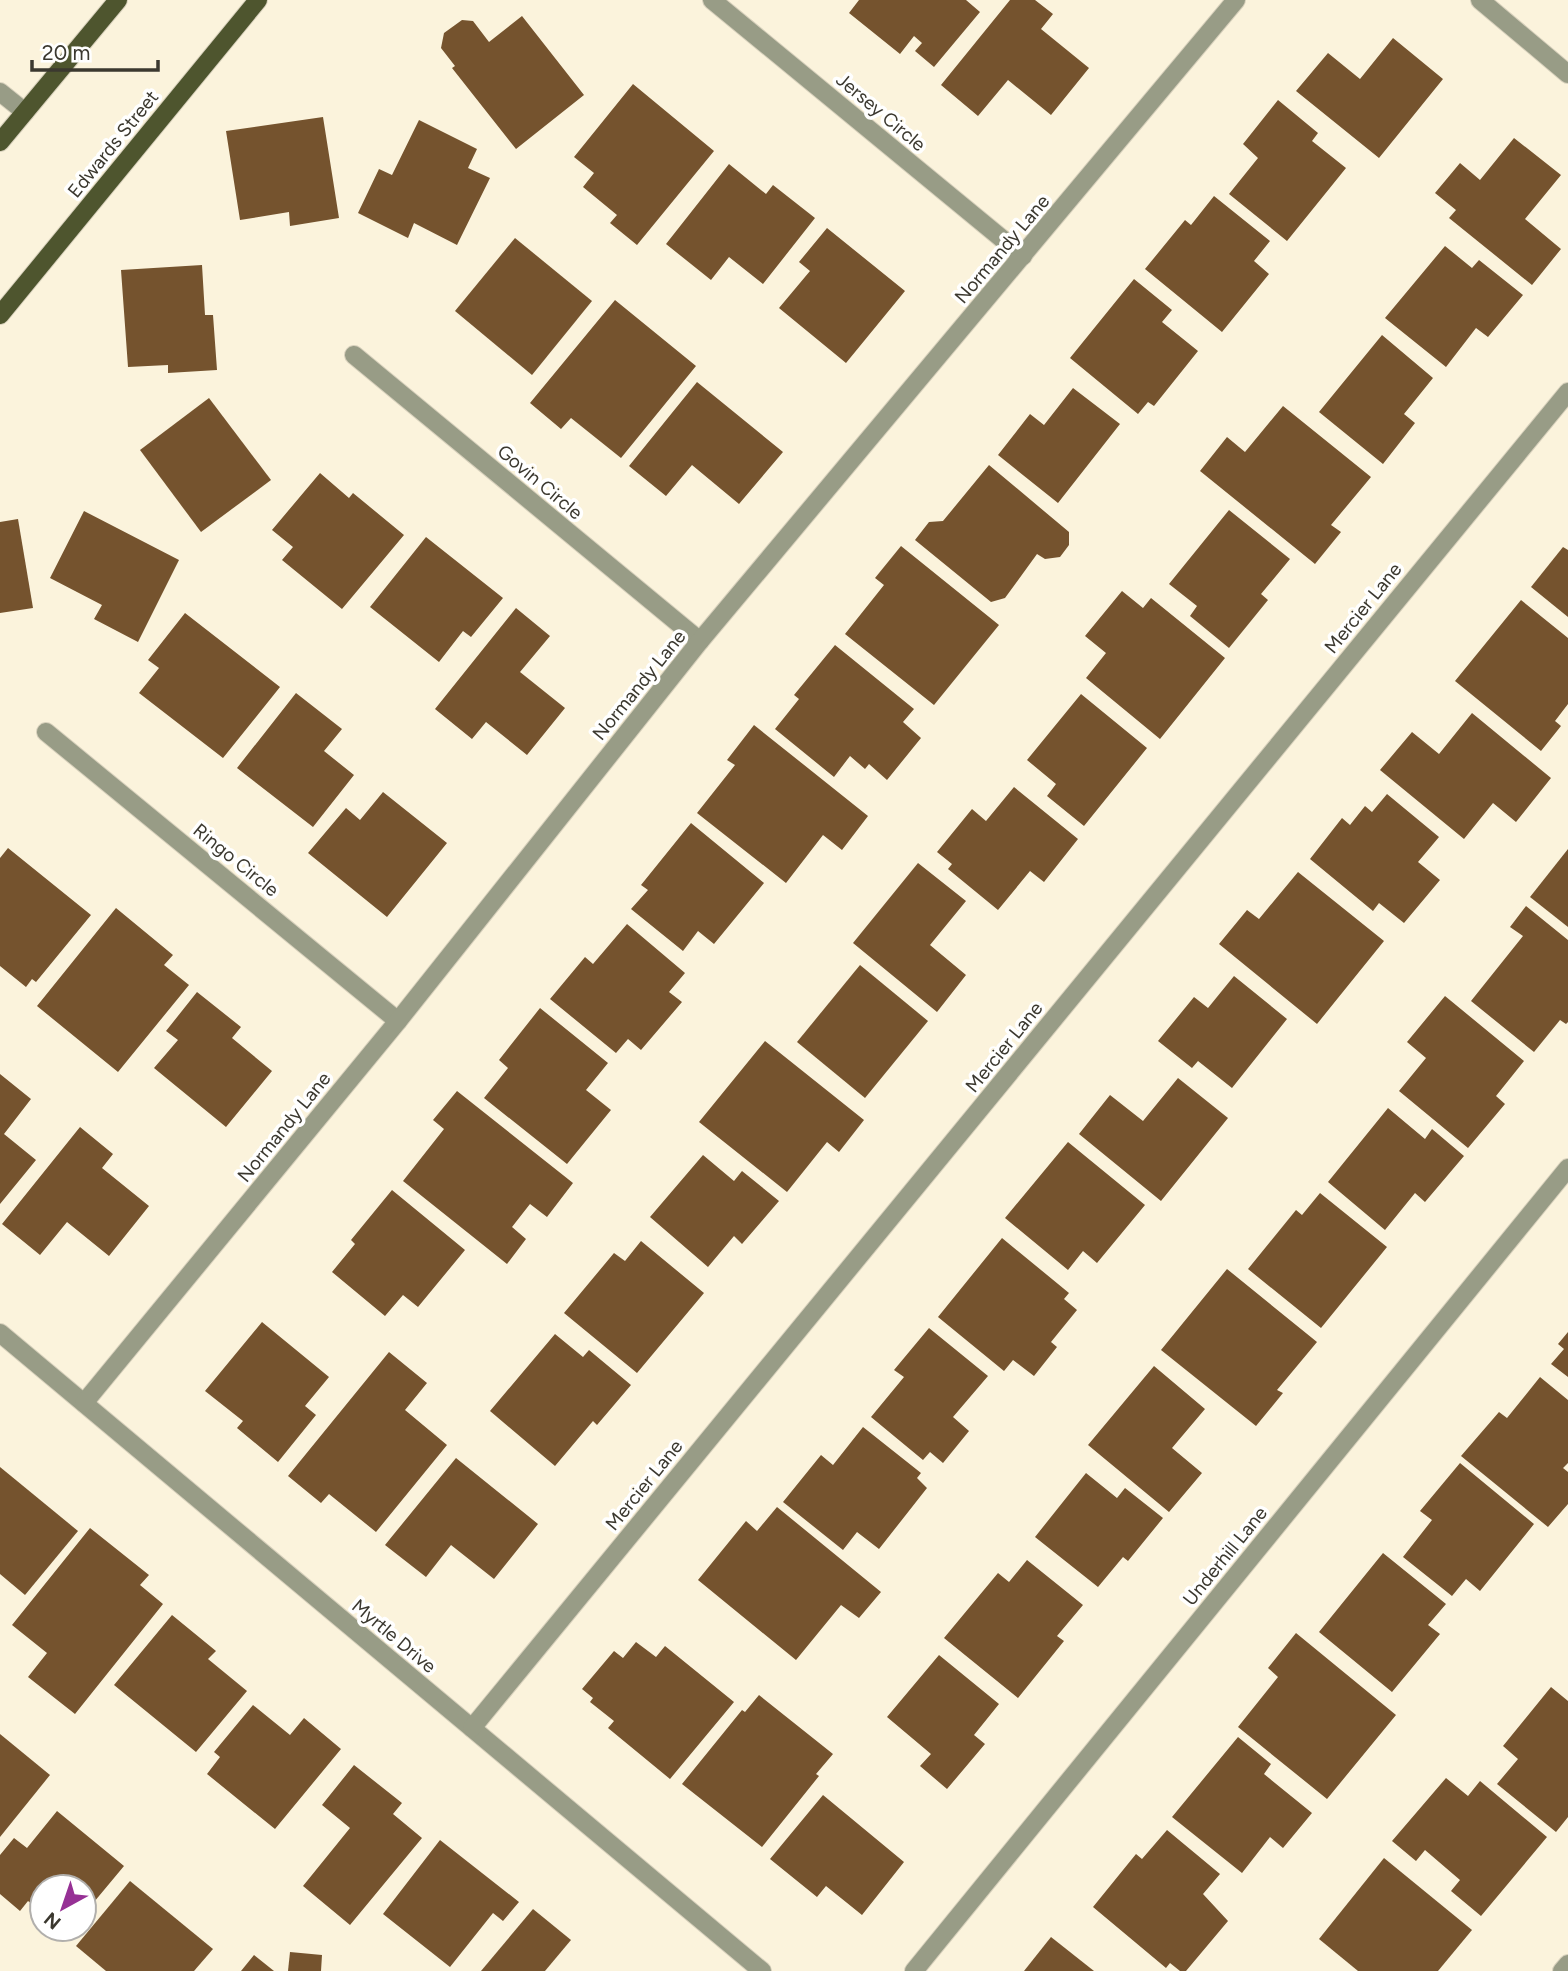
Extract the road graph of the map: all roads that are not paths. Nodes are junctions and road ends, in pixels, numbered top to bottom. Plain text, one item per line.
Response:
1 (118, 0) edge
2 (258, 0) edge
3 (712, 0) edge
4 (1236, 0) edge
5 (1480, 0) edge
6 (1568, 74) edge
7 (0, 92) edge
8 (24, 112) junction
9 (0, 142) edge
10 (1023, 256) junction
11 (0, 315) edge
12 (354, 355) dead end
13 (1568, 392) edge
14 (700, 641) junction
15 (46, 732) dead end
16 (398, 1021) junction
17 (1568, 1168) edge
18 (0, 1333) edge
19 (84, 1403) junction
20 (472, 1728) junction
21 (1568, 1964) edge
22 (762, 1971) edge
23 (914, 1971) edge
24 (1562, 1971) edge

1 - 8 main road
2 - 11 main road, Edwards Street
3 - 10 street, Jersey Circle
4 - 10 street, Normandy Lane
5 - 6 street
7 - 8 street
8 - 9 main road
10 - 14 street, Normandy Lane
12 - 14 street, Govin Circle
13 - 20 street, Mercier Lane
14 - 16 street, Normandy Lane
15 - 16 street, Ringo Circle
16 - 19 street, Normandy Lane
17 - 23 street, Underhill Lane
18 - 19 street, Myrtle Drive
19 - 20 street, Myrtle Drive
20 - 22 street, Myrtle Drive
21 - 24 street

